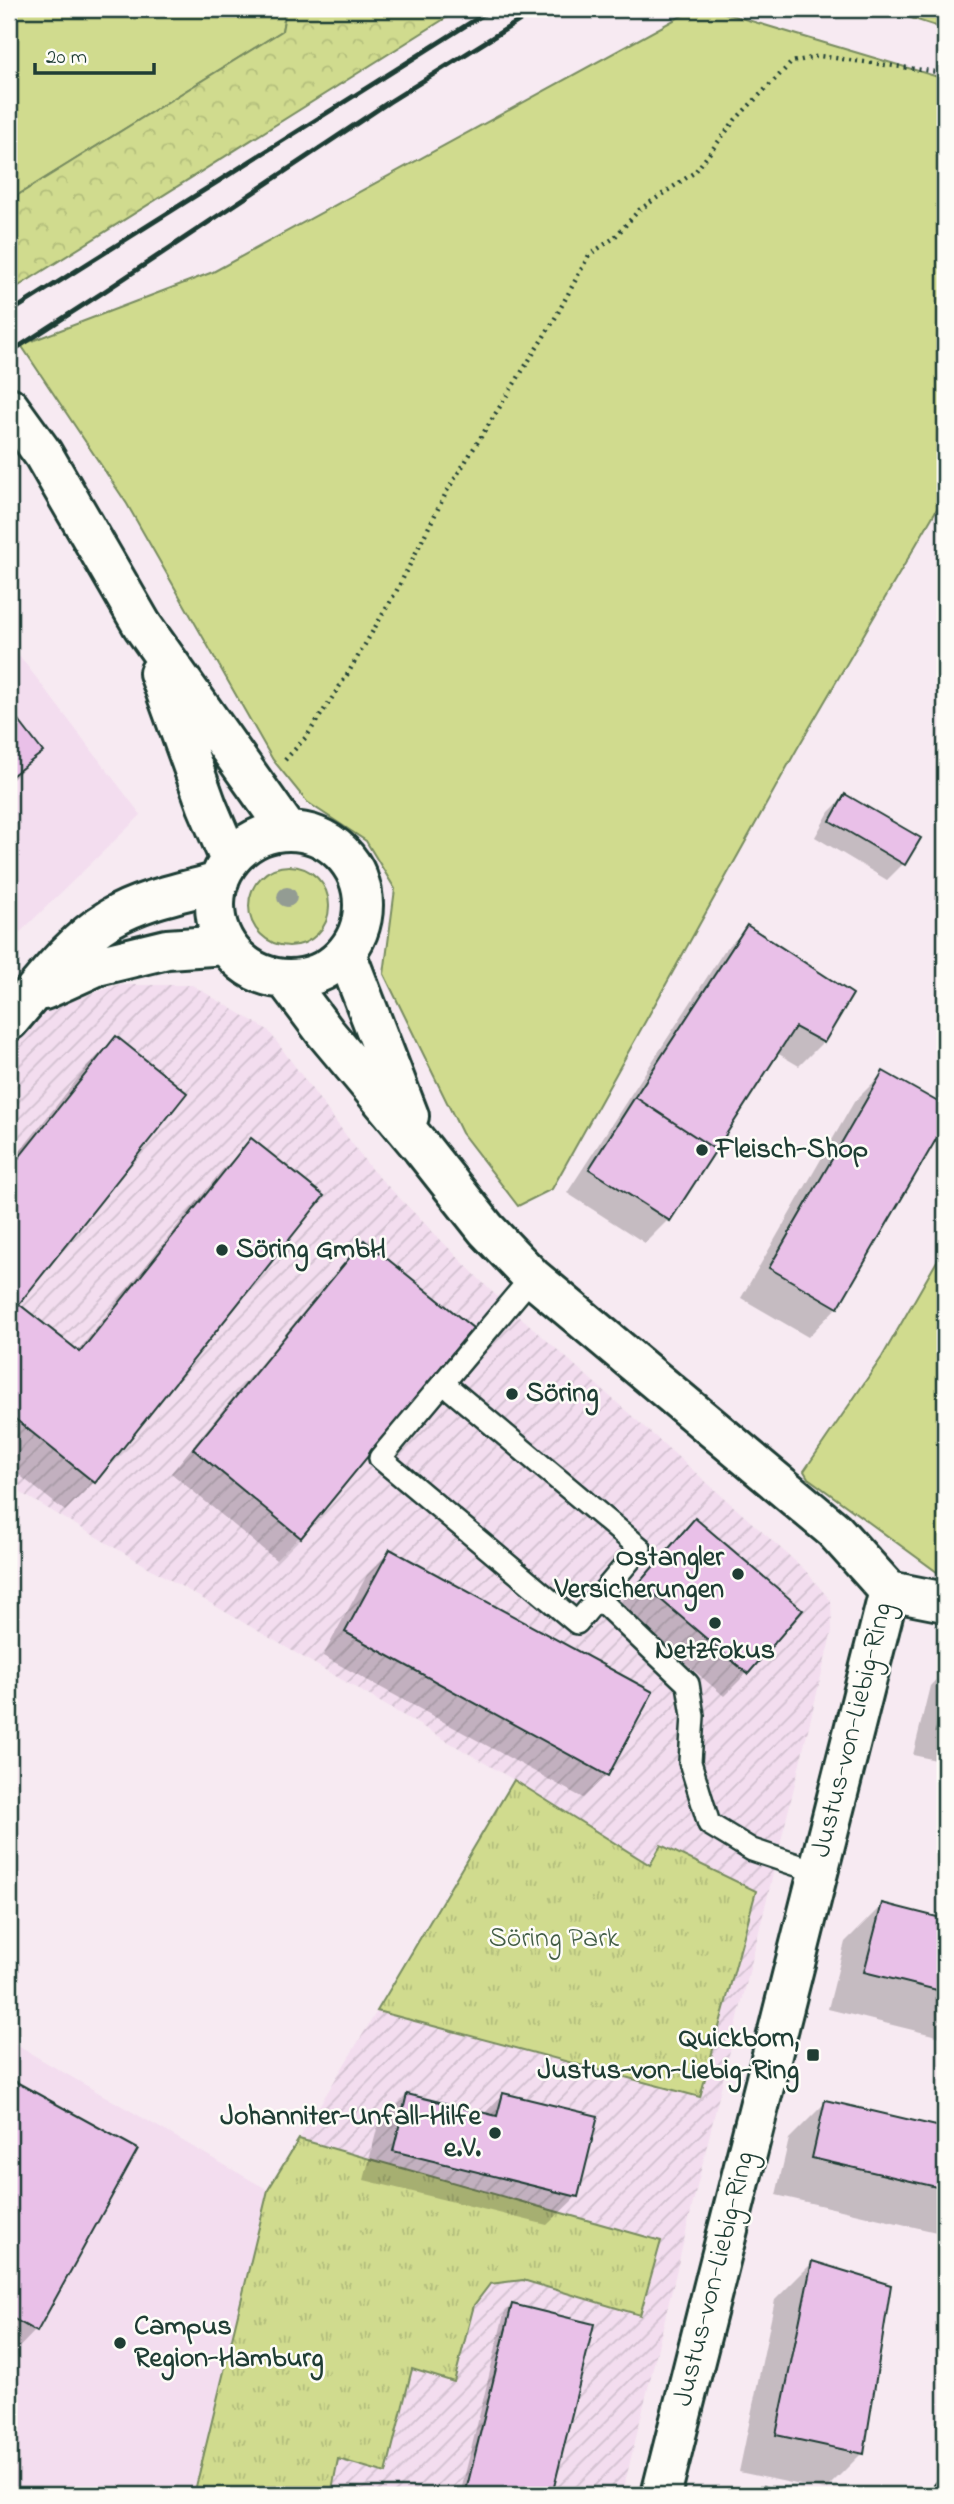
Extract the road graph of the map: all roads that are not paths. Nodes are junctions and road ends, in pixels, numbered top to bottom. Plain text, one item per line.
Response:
1 (9, 407) edge
2 (142, 625) junction
3 (288, 831) junction
4 (224, 871) junction
5 (226, 945) junction
6 (346, 953) junction
7 (286, 980) junction
8 (19, 1009) edge
9 (422, 1147) junction
10 (532, 1277) junction
11 (443, 1383) junction
12 (889, 1591) junction
13 (598, 1598) junction
14 (945, 1602) edge
15 (818, 1872) junction
16 (661, 2495) edge

1 - 2 street
2 - 3 street
2 - 4 street
3 - 4 street
3 - 6 street
4 - 5 street
4 - 8 street
5 - 7 street
5 - 8 street
6 - 7 street
6 - 9 street, Justus-von-Liebig-Ring
7 - 9 street, Justus-von-Liebig-Ring
9 - 10 street, Justus-von-Liebig-Ring
10 - 11 lane
10 - 12 street, Justus-von-Liebig-Ring
11 - 13 lane
11 - 13 lane
12 - 14 street
12 - 15 street, Justus-von-Liebig-Ring
13 - 15 lane
15 - 16 street, Justus-von-Liebig-Ring

